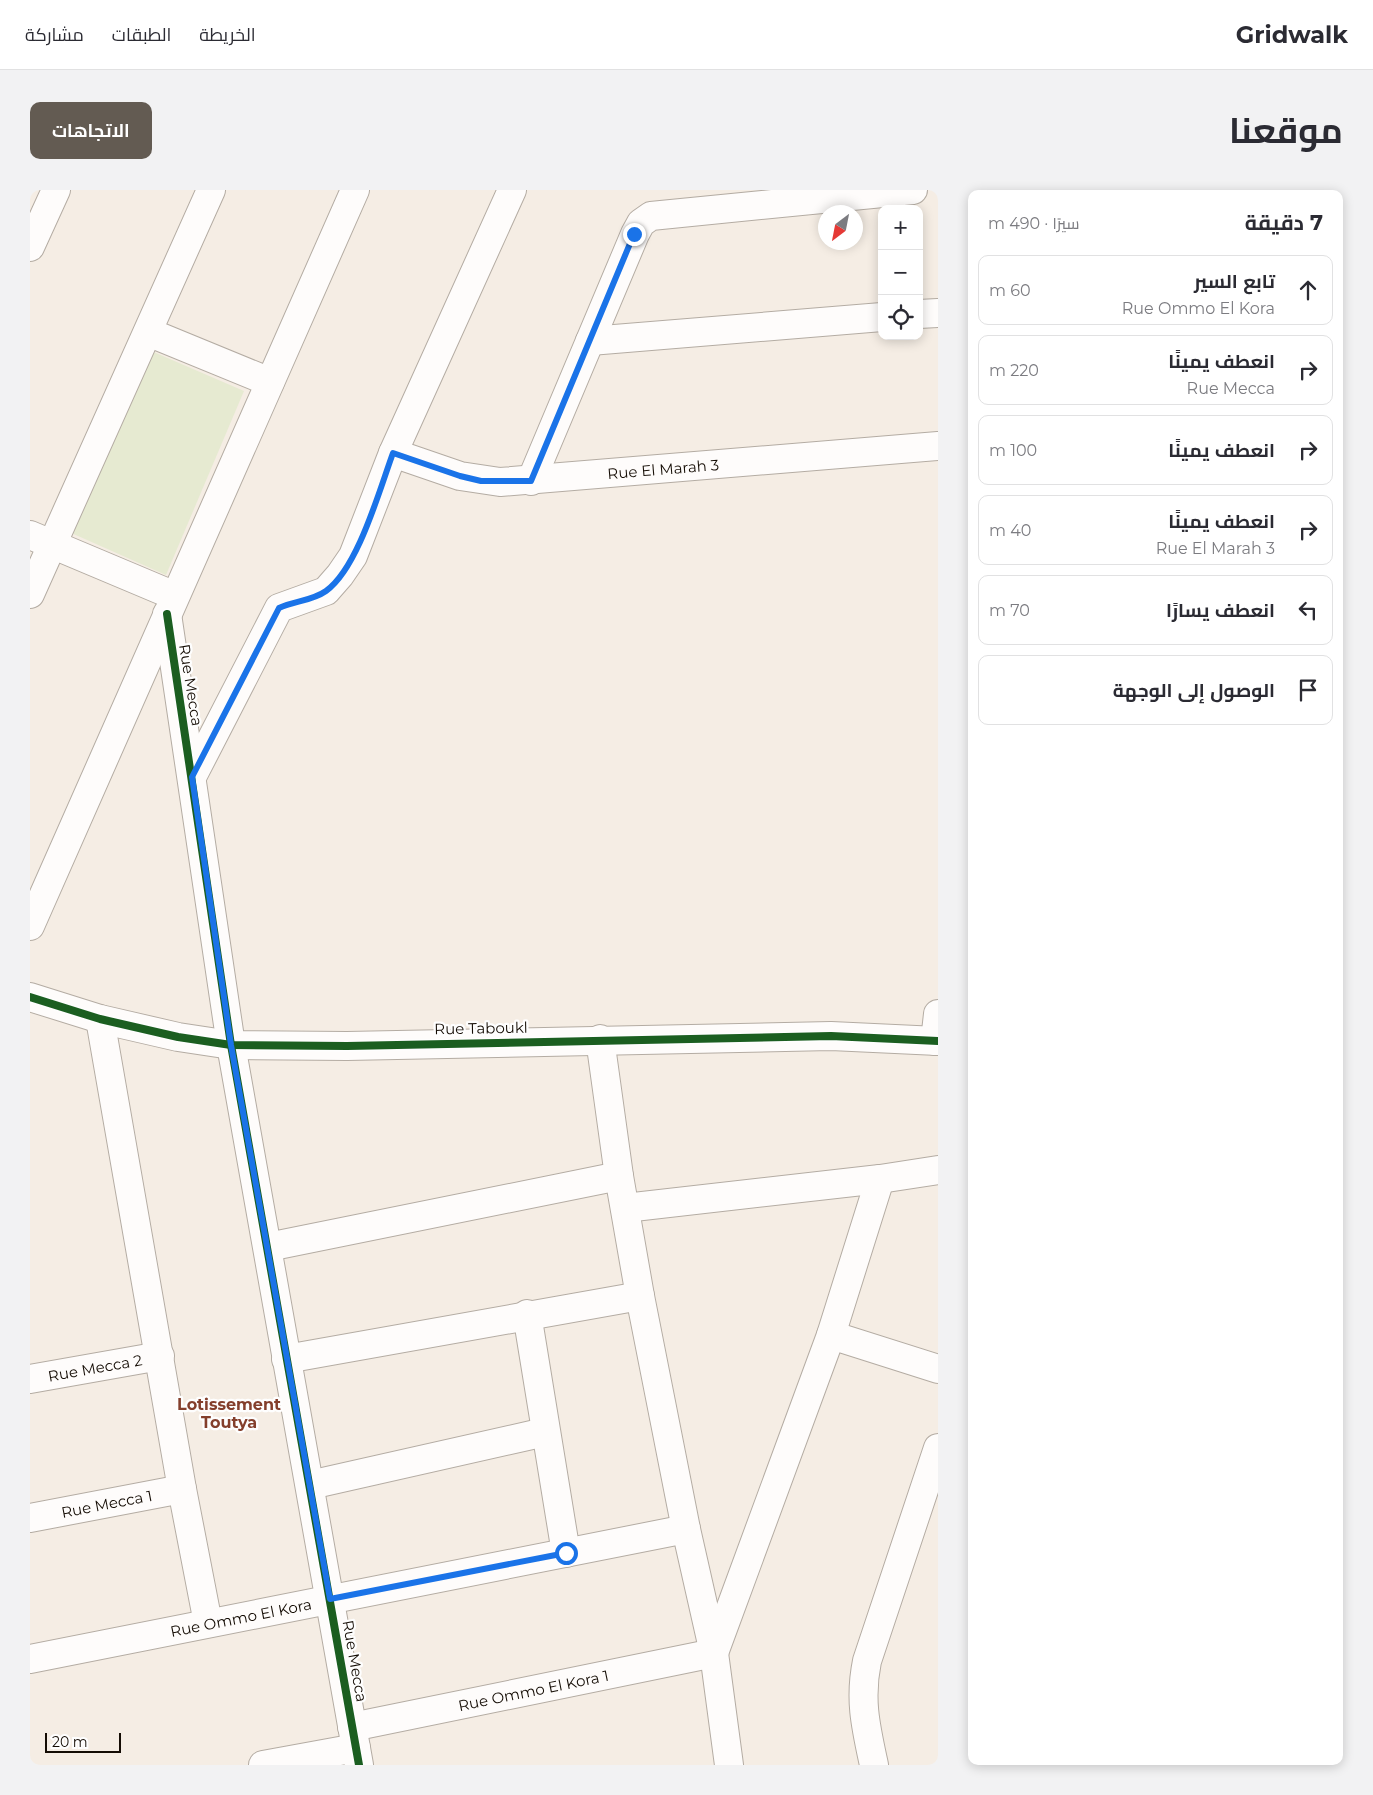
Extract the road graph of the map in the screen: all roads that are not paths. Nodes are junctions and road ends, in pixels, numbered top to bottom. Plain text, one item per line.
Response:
1 (56, 190) edge
2 (211, 190) edge
3 (355, 190) edge
4 (512, 190) edge
5 (913, 190) edge
6 (30, 247) edge
7 (938, 313) edge
8 (923, 314) edge
9 (878, 317) edge
10 (148, 332) junction
11 (590, 340) junction
12 (270, 382) junction
13 (938, 446) edge
14 (393, 453) junction
15 (531, 481) junction
16 (41, 539) edge
17 (30, 594) edge
18 (171, 605) junction
19 (192, 777) junction
20 (30, 926) edge
21 (30, 997) edge
22 (938, 1014) edge
23 (100, 1019) junction
24 (600, 1039) junction
25 (936, 1041) edge
26 (231, 1045) junction
27 (938, 1170) edge
28 (618, 1176) junction
29 (880, 1179) junction
30 (624, 1208) junction
31 (268, 1246) junction
32 (640, 1296) junction
33 (526, 1314) junction
34 (831, 1334) junction
35 (160, 1356) junction
36 (286, 1360) junction
37 (938, 1369) edge
38 (30, 1378) edge
39 (545, 1432) junction
40 (938, 1448) edge
41 (310, 1485) junction
42 (182, 1488) junction
43 (30, 1518) edge
44 (686, 1529) junction
45 (566, 1553) junction
46 (330, 1599) junction
47 (208, 1624) junction
48 (714, 1653) junction
49 (30, 1659) edge
50 (356, 1747) edge
51 (263, 1765) edge
52 (729, 1765) edge
53 (874, 1765) edge

1 - 6 street
2 - 10 street
3 - 12 street
4 - 14 street
5 - 11 street
7 - 8 street
9 - 11 street
10 - 12 street
10 - 16 street
11 - 15 street
12 - 18 street
13 - 15 street, Rue El Marah 3
14 - 15 street, Rue El Marah 3
14 - 19 street
16 - 17 street
16 - 18 street
18 - 19 street, Rue Mecca
18 - 20 street
19 - 26 street, Rue Mecca
21 - 23 street, Rue Taboukl
22 - 25 street
23 - 26 street, Rue Taboukl
23 - 35 street
24 - 25 street, Rue Taboukl
24 - 26 street, Rue Taboukl
24 - 28 street
26 - 31 street, Rue Mecca
27 - 29 street
28 - 30 street
28 - 31 street
29 - 30 street
29 - 34 street
30 - 32 street
31 - 36 street, Rue Mecca
32 - 33 street
32 - 44 street
33 - 36 street
33 - 39 street
34 - 37 street
34 - 48 street
35 - 38 street, Rue Mecca 2
35 - 42 street
36 - 41 street, Rue Mecca
39 - 41 street
39 - 45 street
40 - 53 street
41 - 46 street, Rue Mecca
42 - 43 street, Rue Mecca 1
42 - 47 street
44 - 45 street, Rue Ommo El Kora
44 - 48 street
45 - 46 street, Rue Ommo El Kora
46 - 47 street, Rue Ommo El Kora
46 - 50 street, Rue Mecca
47 - 49 street, Rue Ommo El Kora
48 - 50 street, Rue Ommo El Kora 1
48 - 52 street
50 - 51 street, Rue Ommo El Kora 1

